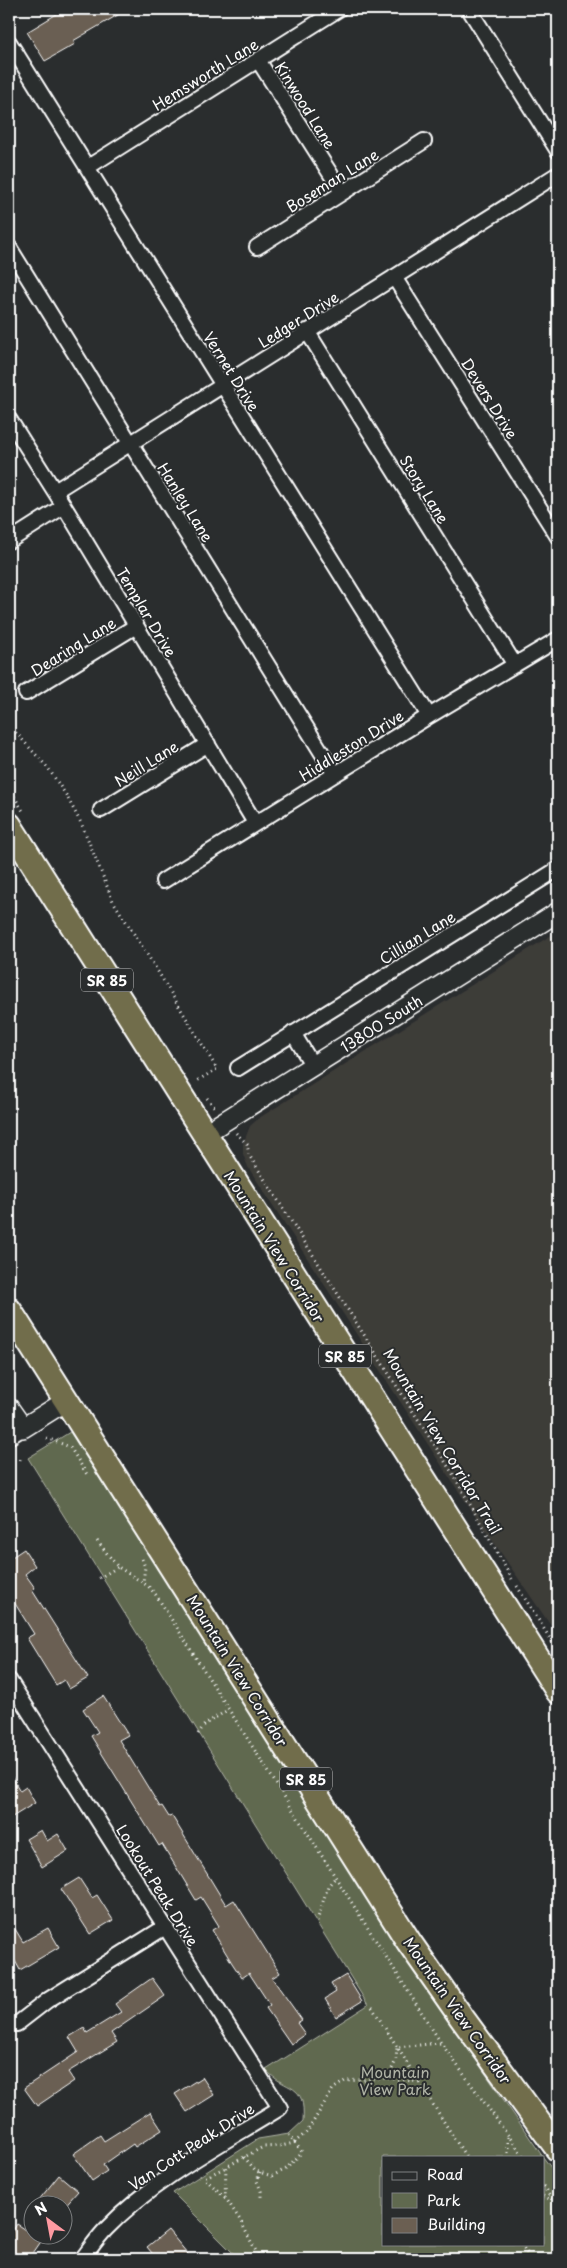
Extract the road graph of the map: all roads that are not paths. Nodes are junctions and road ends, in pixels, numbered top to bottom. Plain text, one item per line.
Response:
1 (339, 9) edge
2 (469, 9) edge
3 (9, 42) edge
4 (258, 60) junction
5 (424, 140) dead end
6 (558, 151) edge
7 (88, 167) junction
8 (558, 174) edge
9 (342, 192) junction
10 (9, 247) edge
11 (257, 247) dead end
12 (394, 277) junction
13 (307, 331) junction
14 (222, 386) junction
15 (9, 418) edge
16 (130, 443) junction
17 (54, 491) junction
18 (64, 506) junction
19 (558, 537) edge
20 (9, 541) edge
21 (136, 626) junction
22 (558, 639) edge
23 (515, 665) junction
24 (26, 693) dead end
25 (429, 716) junction
26 (208, 744) junction
27 (335, 774) junction
28 (100, 810) dead end
29 (255, 823) junction
30 (9, 825) edge
31 (558, 869) edge
32 (163, 881) dead end
33 (558, 912) edge
34 (293, 1033) junction
35 (313, 1066) junction
36 (238, 1068) dead end
37 (204, 1134) junction
38 (9, 1310) edge
39 (66, 1401) junction
40 (9, 1408) edge
41 (16, 1433) edge
42 (9, 1680) edge
43 (558, 1691) edge
44 (165, 1927) junction
45 (17, 2024) dead end
46 (280, 2108) joint
47 (558, 2149) edge
48 (82, 2259) edge

1 - 4 street, Hemsworth Lane
2 - 6 street
3 - 7 street, Vernet Drive
4 - 7 street, Hemsworth Lane
4 - 9 street, Kinwood Lane
5 - 9 street, Boseman Lane
7 - 14 street, Vernet Drive
8 - 12 street, Ledger Drive
9 - 11 street, Boseman Lane
10 - 16 street, Hanley Lane
12 - 13 street, Ledger Drive
12 - 19 street, Devers Drive
13 - 14 street, Ledger Drive
13 - 23 street, Story Lane
14 - 16 street, Ledger Drive
14 - 25 street, Vernet Drive
15 - 17 street, Templar Drive
16 - 17 street, Ledger Drive
16 - 27 street, Hanley Lane
17 - 18 street, Templar Drive
18 - 20 street
18 - 21 street, Templar Drive
21 - 24 street, Dearing Lane
21 - 26 street, Templar Drive
22 - 23 street, Hiddleston Drive
23 - 25 street, Hiddleston Drive
25 - 27 street, Hiddleston Drive
26 - 28 street, Neill Lane
26 - 29 street, Templar Drive
27 - 29 street, Hiddleston Drive
29 - 32 street, Hiddleston Drive
30 - 37 highway, Mountain View Corridor / SR 85
31 - 34 street, Cillian Lane
33 - 35 street, 13800 South
34 - 35 street
34 - 36 street, Cillian Lane
35 - 37 street, 13800 South
37 - 43 highway, Mountain View Corridor / SR 85
38 - 39 highway, Mountain View Corridor / SR 85
39 - 41 street
39 - 47 highway, Mountain View Corridor / SR 85
40 - 41 street
42 - 44 street, Lookout Peak Drive
44 - 45 street
44 - 46 street, Lookout Peak Drive
46 - 48 street, Van Cott Peak Drive

